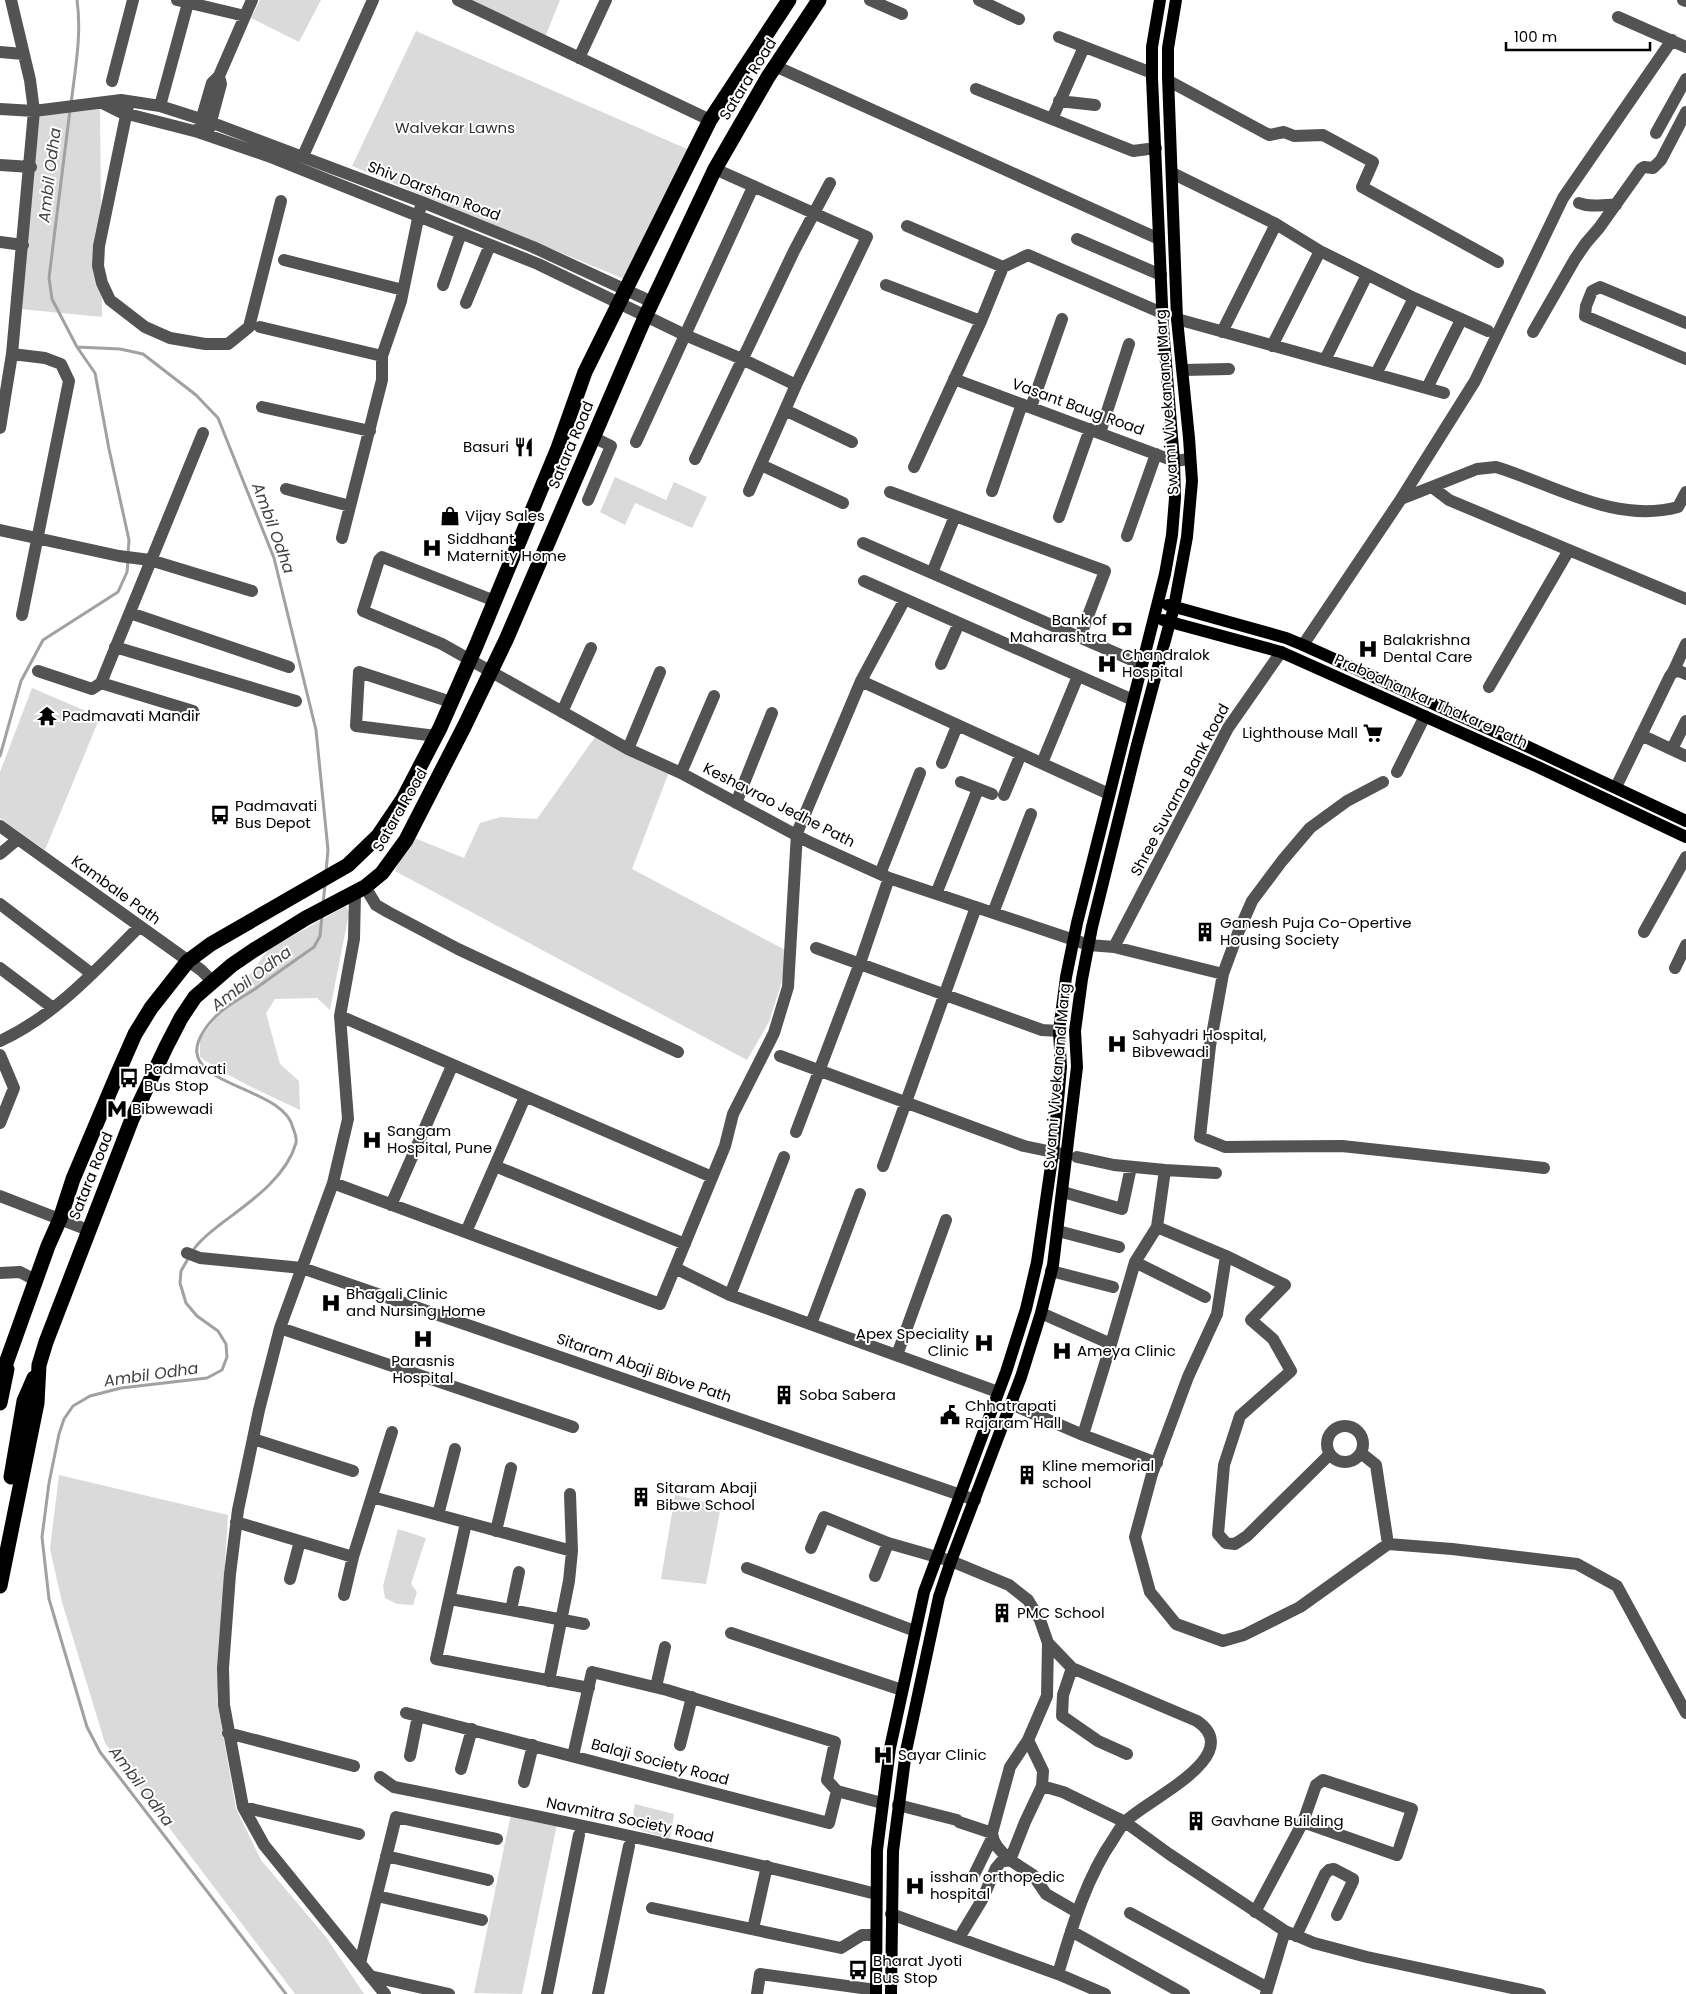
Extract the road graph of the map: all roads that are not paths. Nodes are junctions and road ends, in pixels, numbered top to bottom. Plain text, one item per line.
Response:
1 (11, 0) edge
2 (133, 0) edge
3 (252, 0) edge
4 (373, 0) edge
5 (458, 0) edge
6 (606, 0) edge
7 (789, 0) edge
8 (819, 0) edge
9 (870, 0) edge
10 (979, 0) edge
11 (1160, 0) edge
12 (1176, 0) edge
13 (183, 1) edge
14 (902, 14) dead end
15 (245, 16) junction
16 (1618, 17) dead end
17 (1019, 19) dead end
18 (1059, 37) dead end
19 (1672, 40) junction
20 (1084, 47) junction
21 (1686, 47) edge
22 (0, 52) edge
23 (23, 54) junction
24 (579, 58) junction
25 (775, 66) junction
26 (1152, 73) junction
27 (1686, 79) edge
28 (112, 81) dead end
29 (1169, 81) junction
30 (976, 88) dead end
31 (1060, 101) junction
32 (1095, 105) dead end
33 (160, 106) junction
34 (128, 107) junction
35 (0, 109) edge
36 (40, 110) junction
37 (1686, 112) edge
38 (1052, 119) junction
39 (206, 120) junction
40 (710, 120) junction
41 (202, 133) junction
42 (1656, 133) dead end
43 (1156, 148) junction
44 (303, 156) junction
45 (0, 165) edge
46 (30, 167) junction
47 (715, 169) junction
48 (1172, 173) junction
49 (830, 183) dead end
50 (753, 187) junction
51 (281, 201) dead end
52 (422, 202) junction
53 (1579, 203) dead end
54 (1616, 205) junction
55 (814, 214) junction
56 (418, 217) junction
57 (1276, 224) junction
58 (907, 226) dead end
59 (461, 233) junction
60 (1077, 239) dead end
61 (1159, 239) junction
62 (0, 242) edge
63 (23, 244) junction
64 (490, 245) junction
65 (1320, 251) junction
66 (284, 260) dead end
67 (1498, 262) dead end
68 (1003, 267) junction
69 (1161, 275) junction
70 (1367, 275) junction
71 (443, 285) dead end
72 (886, 285) dead end
73 (626, 288) junction
74 (403, 290) junction
75 (1414, 298) junction
76 (619, 302) junction
77 (466, 303) dead end
78 (649, 308) junction
79 (1162, 313) junction
80 (1062, 319) dead end
81 (1178, 319) junction
82 (1461, 320) junction
83 (981, 321) junction
84 (1686, 323) edge
85 (260, 327) dead end
86 (1488, 331) dead end
87 (1222, 332) junction
88 (1533, 332) dead end
89 (685, 335) junction
90 (1129, 344) dead end
91 (1272, 346) junction
92 (12, 354) junction
93 (382, 356) junction
94 (1686, 358) edge
95 (742, 359) junction
96 (1325, 360) junction
97 (1229, 369) dead end
98 (1183, 370) junction
99 (1376, 374) junction
100 (954, 379) junction
101 (796, 385) junction
102 (1427, 388) junction
103 (1444, 393) dead end
104 (262, 406) dead end
105 (1026, 406) junction
106 (785, 410) junction
107 (0, 423) edge
108 (370, 431) junction
109 (1095, 431) junction
110 (202, 433) dead end
111 (593, 437) junction
112 (636, 442) dead end
113 (852, 442) dead end
114 (1156, 454) junction
115 (696, 459) dead end
116 (1190, 459) junction
117 (1174, 461) junction
118 (761, 465) junction
119 (914, 467) dead end
120 (1174, 481) junction
121 (1192, 481) junction
122 (1432, 487) junction
123 (286, 489) dead end
124 (749, 491) dead end
125 (992, 491) dead end
126 (890, 492) dead end
127 (1686, 492) edge
128 (1401, 499) junction
129 (588, 500) dead end
130 (843, 503) dead end
131 (350, 506) junction
132 (955, 516) junction
133 (1059, 517) dead end
134 (0, 530) edge
135 (1127, 536) dead end
136 (38, 538) junction
137 (342, 538) dead end
138 (863, 543) dead end
139 (1570, 550) junction
140 (150, 560) junction
141 (932, 573) junction
142 (864, 581) dead end
143 (252, 590) dead end
144 (1686, 598) edge
145 (905, 599) junction
146 (495, 601) junction
147 (1158, 603) junction
148 (1174, 607) junction
149 (22, 614) dead end
150 (130, 614) junction
151 (1154, 618) junction
152 (1170, 622) junction
153 (959, 623) junction
154 (1080, 637) junction
155 (1686, 644) edge
156 (1303, 645) junction
157 (115, 647) junction
158 (591, 648) dead end
159 (1281, 652) junction
160 (470, 660) junction
161 (941, 664) dead end
162 (1142, 664) junction
163 (289, 667) dead end
164 (38, 671) dead end
165 (491, 672) junction
166 (660, 672) dead end
167 (1673, 672) junction
168 (1686, 674) edge
169 (1078, 676) junction
170 (861, 680) junction
171 (101, 683) junction
172 (1489, 687) dead end
173 (714, 696) dead end
174 (1133, 700) junction
175 (296, 702) dead end
176 (451, 702) junction
177 (193, 711) dead end
178 (562, 712) junction
179 (772, 713) dead end
180 (1425, 716) junction
181 (1686, 721) edge
182 (957, 726) junction
183 (1642, 735) junction
184 (436, 736) junction
185 (628, 749) junction
186 (1672, 749) junction
187 (1021, 754) junction
188 (1686, 756) edge
189 (942, 763) dead end
190 (1042, 763) junction
191 (1397, 772) dead end
192 (681, 773) junction
193 (920, 774) dead end
194 (962, 782) dead end
195 (1382, 782) dead end
196 (1616, 787) junction
197 (978, 789) junction
198 (1109, 794) junction
199 (736, 803) junction
200 (1031, 814) dead end
201 (1683, 819) edge
202 (0, 826) edge
203 (1673, 830) junction
204 (1686, 837) edge
205 (18, 839) junction
206 (0, 854) edge
207 (1686, 857) edge
208 (885, 876) junction
209 (354, 893) junction
210 (936, 894) junction
211 (0, 904) edge
212 (976, 908) junction
213 (993, 913) junction
214 (139, 927) junction
215 (1644, 932) dead end
216 (1074, 941) junction
217 (1088, 945) junction
218 (1686, 945) edge
219 (1114, 947) junction
220 (816, 948) dead end
221 (188, 962) junction
222 (860, 962) junction
223 (1675, 968) dead end
224 (92, 974) junction
225 (1223, 974) junction
226 (3, 975) edge
227 (212, 981) junction
228 (944, 994) junction
229 (52, 1008) junction
230 (340, 1016) junction
231 (1059, 1031) junction
232 (0, 1041) edge
233 (678, 1052) dead end
234 (0, 1055) edge
235 (780, 1056) dead end
236 (452, 1066) junction
237 (820, 1071) junction
238 (525, 1097) junction
239 (906, 1103) junction
240 (0, 1123) edge
241 (796, 1132) dead end
242 (1053, 1152) junction
243 (1072, 1156) junction
244 (784, 1157) dead end
245 (495, 1166) junction
246 (883, 1166) dead end
247 (1131, 1167) junction
248 (1544, 1168) dead end
249 (1165, 1170) junction
250 (1216, 1174) dead end
251 (712, 1177) junction
252 (333, 1183) junction
253 (1063, 1192) junction
254 (860, 1194) dead end
255 (0, 1196) edge
256 (391, 1205) junction
257 (60, 1219) junction
258 (946, 1220) dead end
259 (1157, 1227) junction
260 (88, 1230) junction
261 (1058, 1231) junction
262 (466, 1232) junction
263 (685, 1244) junction
264 (1119, 1247) dead end
265 (187, 1253) dead end
266 (1226, 1256) junction
267 (1135, 1262) junction
268 (302, 1268) junction
269 (675, 1268) junction
270 (1051, 1271) junction
271 (0, 1273) edge
272 (35, 1280) junction
273 (1114, 1288) dead end
274 (730, 1295) junction
275 (1205, 1296) dead end
276 (1041, 1314) junction
277 (811, 1324) junction
278 (280, 1328) junction
279 (1111, 1344) junction
280 (896, 1355) junction
281 (9, 1358) junction
282 (39, 1365) junction
283 (0, 1380) edge
284 (998, 1392) junction
285 (0, 1400) edge
286 (1011, 1404) junction
287 (573, 1427) dead end
288 (392, 1432) dead end
289 (1083, 1435) junction
290 (253, 1439) junction
291 (455, 1449) dead end
292 (1361, 1453) junction
293 (1330, 1454) junction
294 (1157, 1463) junction
295 (511, 1468) dead end
296 (353, 1471) dead end
297 (570, 1494) dead end
298 (960, 1494) junction
299 (372, 1497) junction
300 (975, 1500) junction
301 (438, 1515) junction
302 (236, 1522) junction
303 (466, 1523) junction
304 (496, 1531) junction
305 (300, 1541) junction
306 (0, 1542) edge
307 (888, 1543) junction
308 (1388, 1544) junction
309 (811, 1548) dead end
310 (572, 1551) junction
311 (352, 1557) junction
312 (936, 1558) junction
313 (951, 1562) junction
314 (747, 1568) dead end
315 (519, 1572) dead end
316 (875, 1576) dead end
317 (290, 1579) dead end
318 (0, 1586) edge
319 (344, 1595) dead end
320 (450, 1599) junction
321 (511, 1610) junction
322 (561, 1619) junction
323 (584, 1624) dead end
324 (915, 1631) junction
325 (731, 1633) dead end
326 (1048, 1643) junction
327 (665, 1647) dead end
328 (1072, 1668) junction
329 (549, 1681) junction
330 (656, 1687) junction
331 (589, 1688) junction
332 (902, 1690) junction
333 (692, 1697) junction
334 (1686, 1713) edge
335 (472, 1729) junction
336 (228, 1733) junction
337 (1028, 1740) junction
338 (680, 1745) dead end
339 (533, 1746) junction
340 (1127, 1754) dead end
341 (410, 1756) dead end
342 (573, 1756) junction
343 (354, 1766) dead end
344 (461, 1770) dead end
345 (380, 1776) dead end
346 (524, 1782) dead end
347 (1042, 1786) junction
348 (837, 1791) junction
349 (882, 1803) junction
350 (898, 1805) junction
351 (243, 1807) junction
352 (1125, 1822) junction
353 (1303, 1822) junction
354 (359, 1834) dead end
355 (579, 1835) dead end
356 (992, 1835) junction
357 (497, 1839) dead end
358 (629, 1846) dead end
359 (386, 1856) junction
360 (1010, 1860) junction
361 (767, 1866) junction
362 (974, 1875) dead end
363 (488, 1880) dead end
364 (876, 1894) junction
365 (377, 1896) junction
366 (652, 1908) dead end
367 (1077, 1912) junction
368 (1255, 1912) junction
369 (1130, 1913) dead end
370 (891, 1914) junction
371 (1337, 1915) dead end
372 (482, 1920) dead end
373 (753, 1929) junction
374 (1071, 1931) junction
375 (1291, 1934) junction
376 (875, 1935) junction
377 (959, 1938) junction
378 (360, 1964) junction
379 (1058, 1974) junction
380 (370, 1976) junction
381 (1267, 1991) edge
382 (876, 1992) edge
383 (385, 1994) edge
384 (449, 1994) edge
385 (547, 1994) edge
386 (598, 1994) edge
387 (757, 1994) edge
388 (891, 1994) edge
389 (1105, 1994) edge
390 (1184, 1994) edge
391 (1540, 1994) edge

1 - 23 street
2 - 28 street
3 - 15 street
4 - 44 street
5 - 24 street
6 - 24 street
7 - 40 highway, Satara Road
8 - 25 highway, Satara Road
9 - 14 street
10 - 17 street
11 - 26 main road, Swami Vivekanand Marg
12 - 29 main road, Swami Vivekanand Marg
13 - 15 street
13 - 33 street
15 - 39 street
16 - 19 street
18 - 20 street
19 - 21 street
19 - 128 street
20 - 26 street
20 - 31 street
22 - 23 street
23 - 36 street
24 - 40 street
25 - 47 highway, Satara Road
25 - 61 street
26 - 43 main road, Swami Vivekanand Marg
27 - 42 street
29 - 48 main road, Swami Vivekanand Marg
29 - 67 street
30 - 38 street
31 - 32 street
31 - 38 street
33 - 34 street, Shiv Darshan Road
33 - 39 street, Shiv Darshan Road
34 - 36 street, Shiv Darshan Road
34 - 41 street, Shiv Darshan Road
34 - 51 street
35 - 36 street, Shiv Darshan Road
36 - 46 street
37 - 54 street
38 - 43 street
39 - 41 street
39 - 44 street, Shiv Darshan Road
40 - 73 highway, Satara Road
41 - 56 street, Shiv Darshan Road
43 - 61 main road, Swami Vivekanand Marg
44 - 52 street, Shiv Darshan Road
45 - 46 street
46 - 63 street
47 - 50 street
47 - 78 highway, Satara Road
48 - 57 street
48 - 81 main road, Swami Vivekanand Marg
49 - 55 street
50 - 55 street
50 - 89 street
52 - 56 street
52 - 73 street, Shiv Darshan Road
53 - 54 street
54 - 88 street
55 - 95 street
55 - 101 street
56 - 59 street, Shiv Darshan Road
56 - 74 street
57 - 65 street
57 - 87 street
58 - 68 street
59 - 64 street, Shiv Darshan Road
59 - 71 street
60 - 69 street
61 - 69 main road, Swami Vivekanand Marg
62 - 63 street
63 - 92 street
64 - 76 street, Shiv Darshan Road
64 - 77 street
65 - 70 street
65 - 91 street
66 - 74 street
68 - 79 street
68 - 83 street
69 - 79 main road, Swami Vivekanand Marg
70 - 75 street
70 - 96 street
72 - 83 street
73 - 76 highway, Satara Road
73 - 78 street, Shiv Darshan Road
74 - 93 street
75 - 82 street
75 - 99 street
76 - 78 street, Shiv Darshan Road
76 - 146 highway, Satara Road
78 - 89 street
78 - 111 highway, Satara Road
79 - 117 main road, Swami Vivekanand Marg
80 - 105 street
81 - 87 street
81 - 98 main road, Swami Vivekanand Marg
82 - 86 street
82 - 102 street
83 - 100 street
84 - 94 street
85 - 93 street
87 - 91 street
89 - 95 street
89 - 112 street
90 - 109 street
91 - 96 street
92 - 107 street
92 - 136 street
93 - 108 street
95 - 101 street
95 - 115 street
96 - 99 street
97 - 98 street
98 - 116 main road, Swami Vivekanand Marg
99 - 102 street
100 - 105 street, Vasant Baug Road
100 - 119 street
101 - 106 street
102 - 103 street
104 - 108 street
105 - 109 street, Vasant Baug Road
105 - 125 street
106 - 113 street
106 - 118 street
108 - 131 street
109 - 114 street, Vasant Baug Road
109 - 133 street
110 - 140 street
111 - 129 street
111 - 165 highway, Satara Road
114 - 117 street, Vasant Baug Road
114 - 135 street
116 - 117 street, Vasant Baug Road
116 - 121 main road, Swami Vivekanand Marg
117 - 120 main road, Swami Vivekanand Marg
118 - 124 street
118 - 130 street
120 - 121 street
120 - 147 main road, Swami Vivekanand Marg
121 - 148 main road, Swami Vivekanand Marg
122 - 127 street
122 - 128 street
122 - 139 street
123 - 131 street
126 - 132 street
128 - 156 street
131 - 137 street
132 - 141 street
132 - 154 street
134 - 136 street
136 - 140 street
136 - 149 street
138 - 141 street
139 - 144 street
139 - 172 street
140 - 143 street
140 - 150 street
141 - 154 street
142 - 145 street
145 - 153 street
145 - 170 street
146 - 160 highway, Satara Road
146 - 160 street, Keshavrao Jedhe Path
147 - 148 main road, Prabodhankar Thakare Path
147 - 151 main road, Swami Vivekanand Marg
148 - 152 main road, Swami Vivekanand Marg
148 - 156 main road, Prabodhankar Thakare Path
150 - 157 street
150 - 163 street
151 - 152 main road, Prabodhankar Thakare Path
151 - 162 main road, Swami Vivekanand Marg
152 - 159 main road, Prabodhankar Thakare Path
152 - 217 main road, Swami Vivekanand Marg
153 - 161 street
153 - 169 street
154 - 162 street
155 - 167 street
156 - 196 main road, Prabodhankar Thakare Path
157 - 171 street
157 - 175 street
158 - 178 street
159 - 180 main road, Prabodhankar Thakare Path
159 - 219 street, Shree Suvarna Bank Road
160 - 165 street, Keshavrao Jedhe Path
160 - 176 highway, Satara Road
162 - 174 main road, Swami Vivekanand Marg
164 - 171 street
165 - 178 street, Keshavrao Jedhe Path
165 - 209 highway, Satara Road
166 - 185 street
167 - 168 street
167 - 183 street
169 - 174 street
169 - 190 street
170 - 182 street
170 - 251 street
171 - 177 street
173 - 192 street
174 - 198 main road, Swami Vivekanand Marg
176 - 184 highway, Satara Road
176 - 184 street
178 - 185 street, Keshavrao Jedhe Path
179 - 199 street
180 - 191 street
180 - 203 main road, Prabodhankar Thakare Path
181 - 186 street
182 - 187 street
182 - 189 street
183 - 186 street
183 - 196 street
184 - 221 highway, Satara Road
185 - 192 street, Keshavrao Jedhe Path
186 - 188 street
187 - 190 street
187 - 197 street
190 - 198 street
192 - 199 street, Keshavrao Jedhe Path
193 - 208 street
194 - 197 street
195 - 225 street
196 - 201 main road, Prabodhankar Thakare Path
197 - 210 street
198 - 216 main road, Swami Vivekanand Marg
199 - 208 street, Keshavrao Jedhe Path
200 - 213 street
201 - 203 street
202 - 205 street, Kambale Path
203 - 204 main road, Prabodhankar Thakare Path
205 - 206 street
205 - 214 street, Kambale Path
207 - 215 street
208 - 210 street, Keshavrao Jedhe Path
208 - 222 street
209 - 227 highway, Satara Road
209 - 230 street
209 - 233 street
210 - 212 street, Keshavrao Jedhe Path
211 - 224 street
212 - 213 street, Keshavrao Jedhe Path
212 - 228 street
213 - 216 street, Keshavrao Jedhe Path
214 - 221 street, Kambale Path
214 - 224 street
216 - 217 street, Keshavrao Jedhe Path
216 - 231 main road, Swami Vivekanand Marg
217 - 219 street, Keshavrao Jedhe Path
217 - 243 main road, Swami Vivekanand Marg
218 - 223 street
219 - 225 street, Keshavrao Jedhe Path
220 - 222 street
221 - 227 street, Kambale Path
221 - 257 highway, Satara Road
222 - 228 street
222 - 237 street
224 - 229 street
225 - 248 street
226 - 229 street
227 - 260 highway, Satara Road
228 - 231 street
228 - 239 street
229 - 232 street
230 - 236 street
230 - 252 street
231 - 242 main road, Swami Vivekanand Marg
234 - 240 street
235 - 237 street
236 - 238 street
236 - 256 street
237 - 239 street
237 - 241 street
238 - 245 street
238 - 251 street
239 - 242 street
239 - 246 street
242 - 243 street
242 - 284 main road, Swami Vivekanand Marg
243 - 247 street
243 - 253 main road, Swami Vivekanand Marg
244 - 274 street
245 - 262 street
245 - 263 street
247 - 249 street
247 - 253 street
249 - 250 street
249 - 259 street
251 - 263 street
252 - 256 street
252 - 268 street
253 - 261 main road, Swami Vivekanand Marg
254 - 277 street
255 - 257 street
256 - 262 street
257 - 260 street
257 - 272 highway, Satara Road
258 - 280 street
259 - 266 street
259 - 267 street
260 - 282 highway, Satara Road
261 - 264 street
261 - 270 main road, Swami Vivekanand Marg
262 - 269 street
263 - 269 street
265 - 268 street, Sitaram Abaji Bibve Path
266 - 293 street
266 - 294 street
267 - 275 street
267 - 279 street
268 - 278 street
268 - 298 street, Sitaram Abaji Bibve Path
269 - 274 street
270 - 273 street
270 - 276 main road, Swami Vivekanand Marg
271 - 272 street
272 - 281 highway, Satara Road
274 - 277 street
276 - 279 street
276 - 286 main road, Swami Vivekanand Marg
277 - 280 street
278 - 287 street
278 - 290 street
279 - 289 street
280 - 284 street
281 - 283 highway, Satara Road
281 - 285 highway
282 - 306 highway
282 - 318 highway, Satara Road
284 - 298 main road, Swami Vivekanand Marg
286 - 289 street
286 - 300 main road, Swami Vivekanand Marg
288 - 299 street
289 - 294 street
290 - 296 street
290 - 302 street
291 - 301 street
292 - 293 street
292 - 293 street
292 - 308 street
294 - 308 street
295 - 304 street
297 - 310 street
298 - 300 street, Sitaram Abaji Bibve Path
298 - 312 main road, Swami Vivekanand Marg
299 - 301 street
299 - 311 street
300 - 313 main road, Swami Vivekanand Marg
301 - 303 street
302 - 305 street
302 - 336 street
303 - 304 street
303 - 320 street
304 - 310 street
305 - 311 street
305 - 317 street
307 - 309 street
307 - 312 street
307 - 316 street
308 - 334 street
310 - 322 street
311 - 319 street
312 - 313 street
312 - 324 main road, Swami Vivekanand Marg
313 - 326 street
313 - 350 main road, Swami Vivekanand Marg
314 - 324 street
315 - 321 street
320 - 321 street
320 - 329 street
321 - 322 street
322 - 323 street
322 - 329 street
324 - 332 main road, Swami Vivekanand Marg
325 - 332 street
326 - 328 street
326 - 337 street
327 - 330 street
328 - 340 street
328 - 352 street
329 - 331 street
330 - 331 street
330 - 333 street
331 - 342 street
332 - 349 main road, Swami Vivekanand Marg
333 - 338 street
333 - 348 street
335 - 339 street, Balaji Society Road
335 - 341 street, Balaji Society Road
335 - 344 street
336 - 343 street
336 - 351 street
337 - 347 street
337 - 356 street
339 - 342 street, Balaji Society Road
339 - 346 street
342 - 348 street, Balaji Society Road
345 - 361 street, Navmitra Society Road
347 - 352 street
347 - 360 street
348 - 349 street
349 - 364 main road, Swami Vivekanand Marg
350 - 356 street
350 - 370 main road, Swami Vivekanand Marg
351 - 354 street
351 - 378 street
352 - 367 street
352 - 368 street
353 - 353 street
353 - 368 street
355 - 385 street
356 - 360 street
356 - 362 street
357 - 359 street
358 - 386 street
359 - 363 street
359 - 365 street
360 - 367 street
360 - 377 street
361 - 364 street, Navmitra Society Road
361 - 373 street
364 - 376 main road, Swami Vivekanand Marg
365 - 372 street
365 - 378 street
366 - 373 street
367 - 374 street
368 - 375 street
369 - 381 street
370 - 377 street
370 - 388 main road, Swami Vivekanand Marg
371 - 375 street
373 - 376 street
374 - 379 street
374 - 390 street
375 - 381 street
375 - 391 street
376 - 382 main road, Swami Vivekanand Marg
377 - 379 street
378 - 380 street
379 - 389 street
380 - 383 street
380 - 384 street
382 - 387 street

